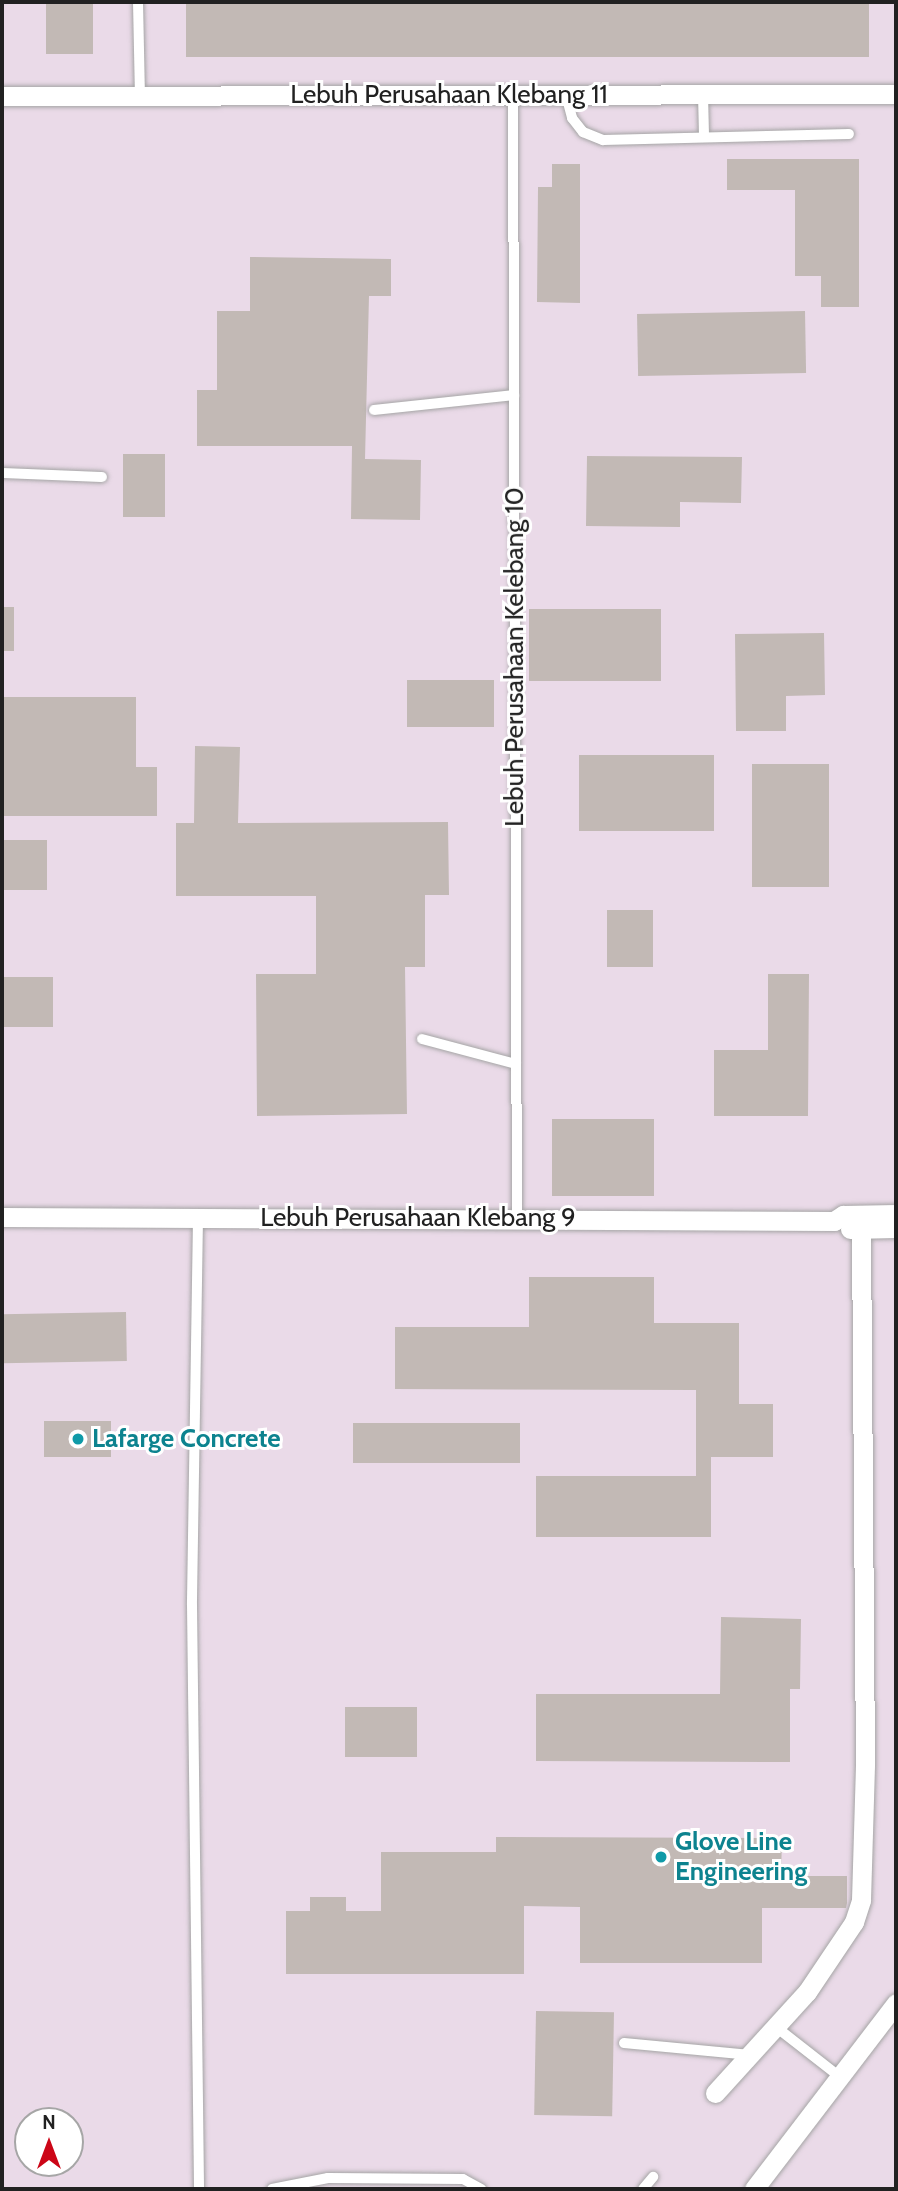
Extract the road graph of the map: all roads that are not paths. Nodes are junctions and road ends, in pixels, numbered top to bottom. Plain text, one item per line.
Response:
1 (138, 2) edge
2 (703, 94) junction
3 (896, 94) edge
4 (140, 95) junction
5 (513, 95) junction
6 (566, 95) junction
7 (2, 96) edge
8 (849, 134) dead end
9 (704, 136) junction
10 (514, 395) junction
11 (374, 410) dead end
12 (2, 473) edge
13 (102, 477) dead end
14 (422, 1039) dead end
15 (516, 1064) junction
16 (896, 1214) edge
17 (2, 1217) edge
18 (198, 1218) junction
19 (517, 1219) junction
20 (834, 1221) junction
21 (861, 1228) junction
22 (896, 1228) edge
23 (896, 2003) edge
24 (776, 2026) junction
25 (624, 2043) dead end
26 (751, 2055) junction
27 (841, 2077) junction
28 (715, 2093) dead end
29 (653, 2177) dead end
30 (199, 2189) edge
31 (272, 2189) edge
32 (481, 2189) edge
33 (643, 2189) edge
34 (754, 2189) edge

1 - 4 lane
2 - 3 street, Lebuh Perusahaan Klebang 11
2 - 6 street, Lebuh Perusahaan Klebang 11
2 - 9 lane
4 - 5 street, Lebuh Perusahaan Klebang 11
4 - 7 street, Lebuh Perusahaan Klebang 11
5 - 6 street, Lebuh Perusahaan Klebang 11
5 - 10 lane, Lebuh Perusahaan Kelebang 10
6 - 9 lane
8 - 9 lane
10 - 11 lane
10 - 15 lane, Lebuh Perusahaan Kelebang 10
12 - 13 lane
14 - 15 lane
15 - 19 lane, Lebuh Perusahaan Kelebang 10
16 - 20 street, Lebuh Perusahaan Klebang 9
17 - 18 street, Lebuh Perusahaan Klebang 9
18 - 19 street, Lebuh Perusahaan Klebang 9
18 - 30 lane
19 - 20 street, Lebuh Perusahaan Klebang 9
20 - 21 street, Lebuh Perusahaan Klebang 9
21 - 22 street, Lebuh Perusahaan Klebang 9
21 - 24 street
23 - 27 street
24 - 26 street
24 - 27 lane
25 - 26 lane
26 - 28 street
27 - 34 street
29 - 33 lane
31 - 32 lane

